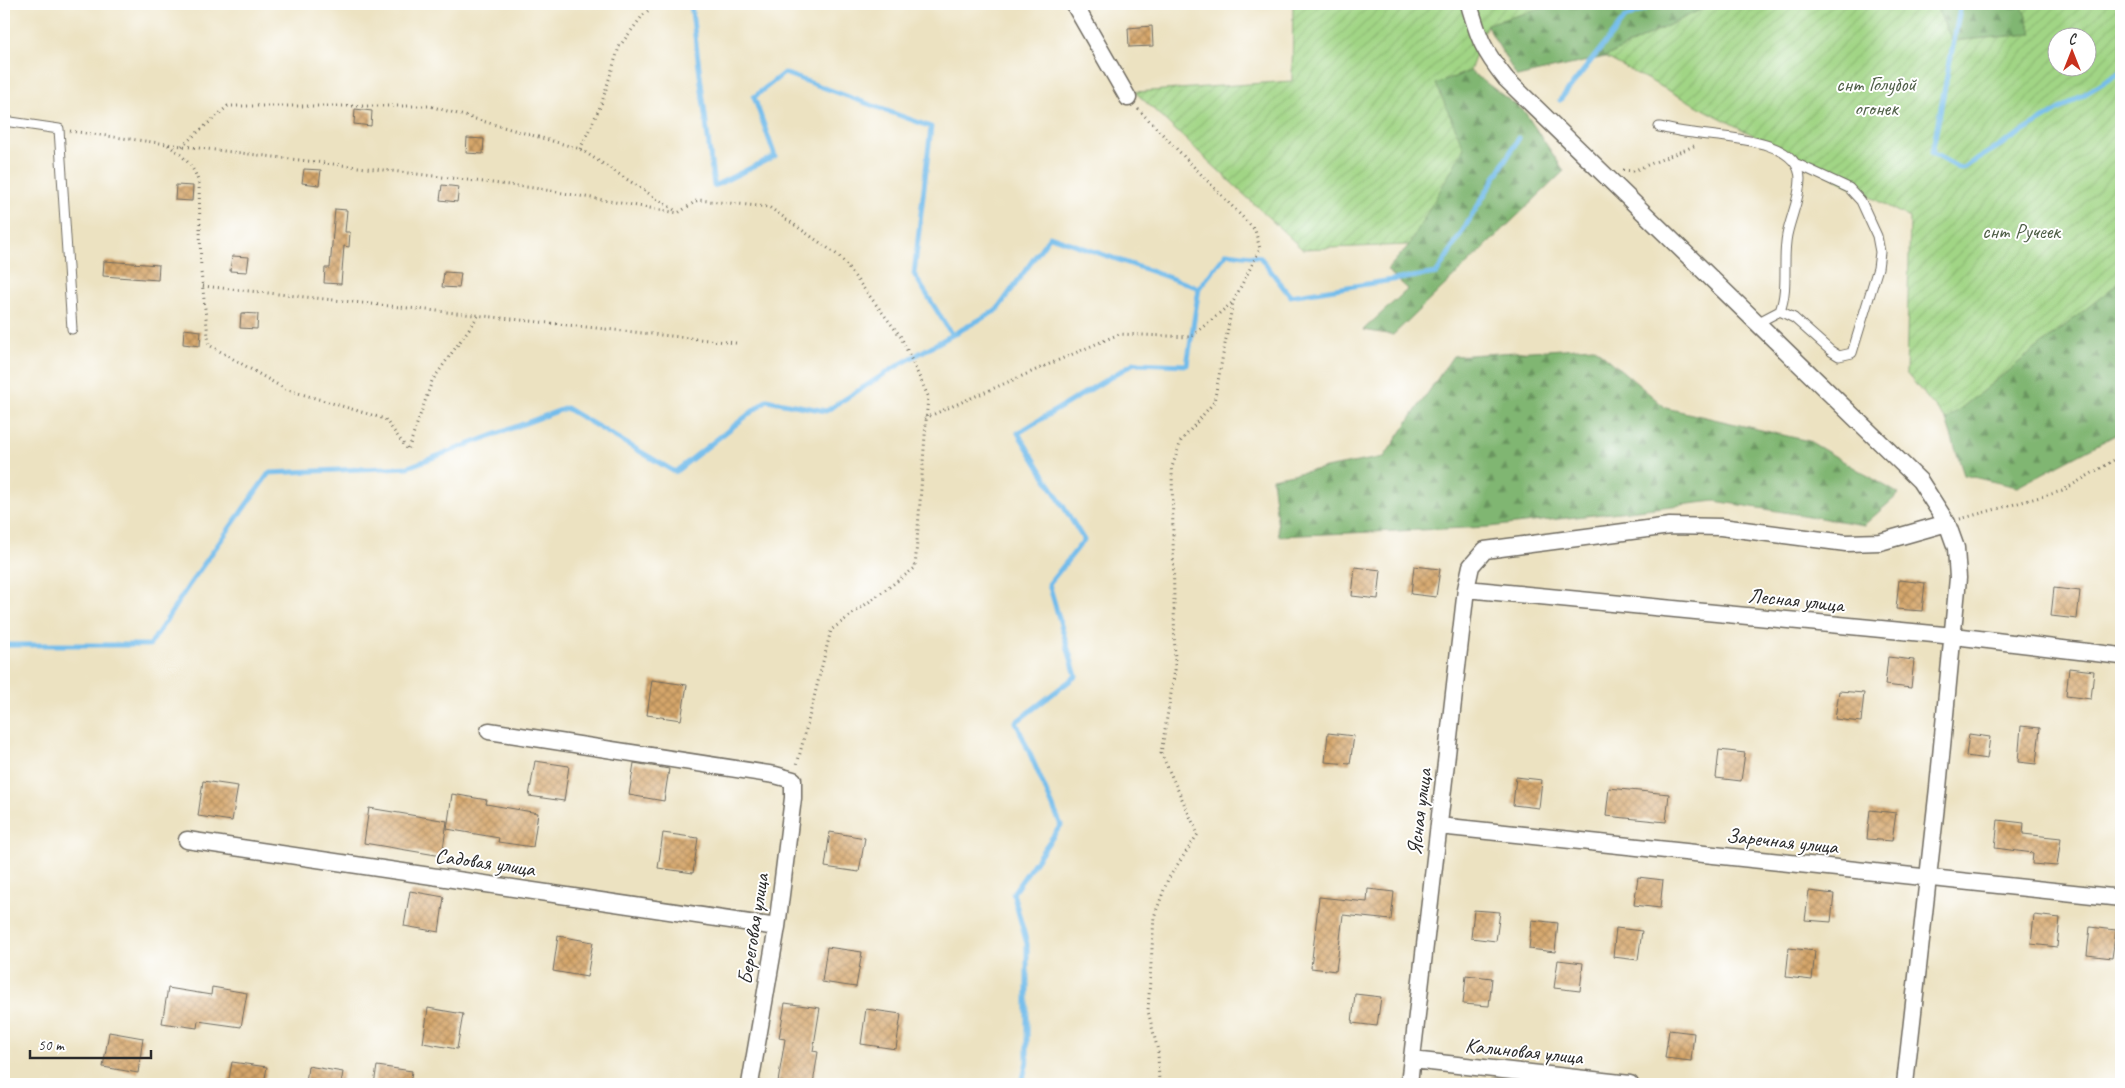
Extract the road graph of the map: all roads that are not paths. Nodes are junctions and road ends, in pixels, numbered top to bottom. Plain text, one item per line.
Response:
1 (1074, 4) edge
2 (1469, 4) edge
3 (1128, 98) road end
4 (4, 121) edge
5 (1659, 126) dead end
6 (1797, 164) junction
7 (1780, 311) junction
8 (1757, 323) junction
9 (72, 329) dead end
10 (1946, 523) junction
11 (1466, 589) junction
12 (1954, 636) junction
13 (2121, 656) edge
14 (489, 731) dead end
15 (1439, 826) junction
16 (187, 840) dead end
17 (1928, 878) junction
18 (2121, 898) edge
19 (777, 927) junction
20 (1412, 1060) junction
21 (750, 1084) edge
22 (1409, 1084) edge
23 (1630, 1084) edge
24 (1905, 1084) edge

1 - 3 street
2 - 8 street
4 - 9 lane
5 - 6 lane
6 - 7 lane
6 - 7 lane
7 - 8 lane
8 - 10 street
10 - 11 street, Ясная улица
10 - 12 street
11 - 12 street, Лесная улица
11 - 15 street, Ясная улица
12 - 13 street, Лесная улица
12 - 17 street
14 - 19 street, Береговая улица
15 - 17 street, Заречная улица
15 - 20 street, Ясная улица
16 - 19 street, Садовая улица
17 - 18 street, Заречная улица
17 - 24 street
19 - 21 street, Береговая улица
20 - 22 street, Ясная улица
20 - 23 street, Калиновая улица

